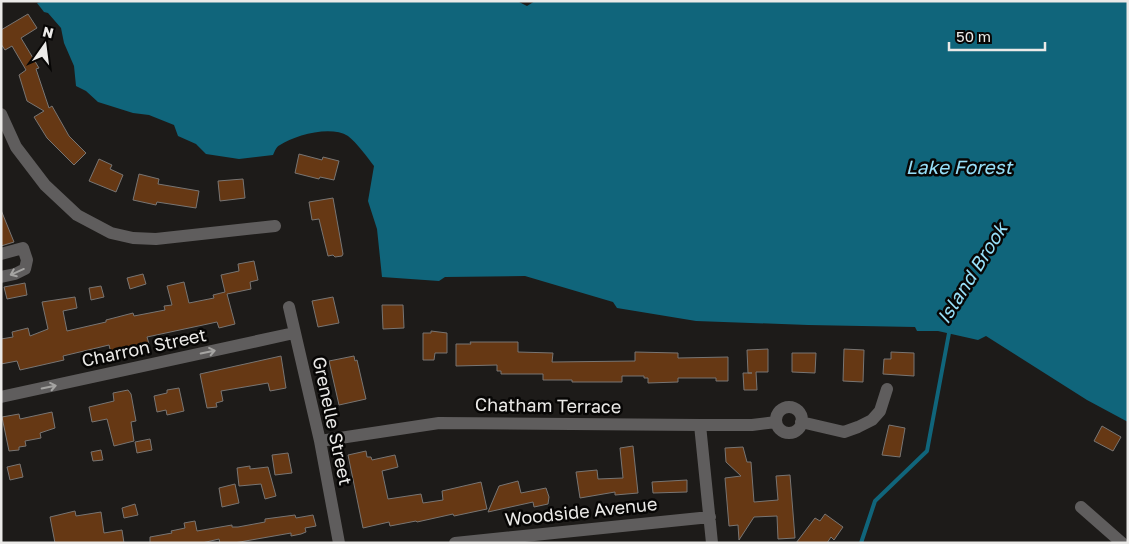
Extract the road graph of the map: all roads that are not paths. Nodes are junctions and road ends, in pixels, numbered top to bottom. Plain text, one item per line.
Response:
1 (1, 114) edge
2 (275, 226) dead end
3 (1, 254) edge
4 (1, 277) edge
5 (289, 308) dead end
6 (294, 333) junction
7 (887, 389) dead end
8 (1, 397) edge
9 (776, 422) junction
10 (801, 422) junction
11 (700, 425) junction
12 (320, 441) junction
13 (1081, 507) dead end
14 (710, 517) junction
15 (549, 538) edge
16 (339, 543) edge
17 (455, 543) edge
18 (712, 543) edge
19 (1122, 543) edge

1 - 2 street
3 -> 4 street
5 - 6 street, Grenelle Street
8 -> 6 street, Charron Street
6 - 12 street, Grenelle Street
7 - 10 street
9 - 10 street, Chatham Terrace
9 - 10 street
9 - 11 street, Chatham Terrace
11 - 12 street, Chatham Terrace
11 - 14 street
12 - 16 street, Grenelle Street
13 - 19 street
14 - 15 street, Woodside Avenue
14 - 18 street
15 - 17 street, Woodside Avenue

